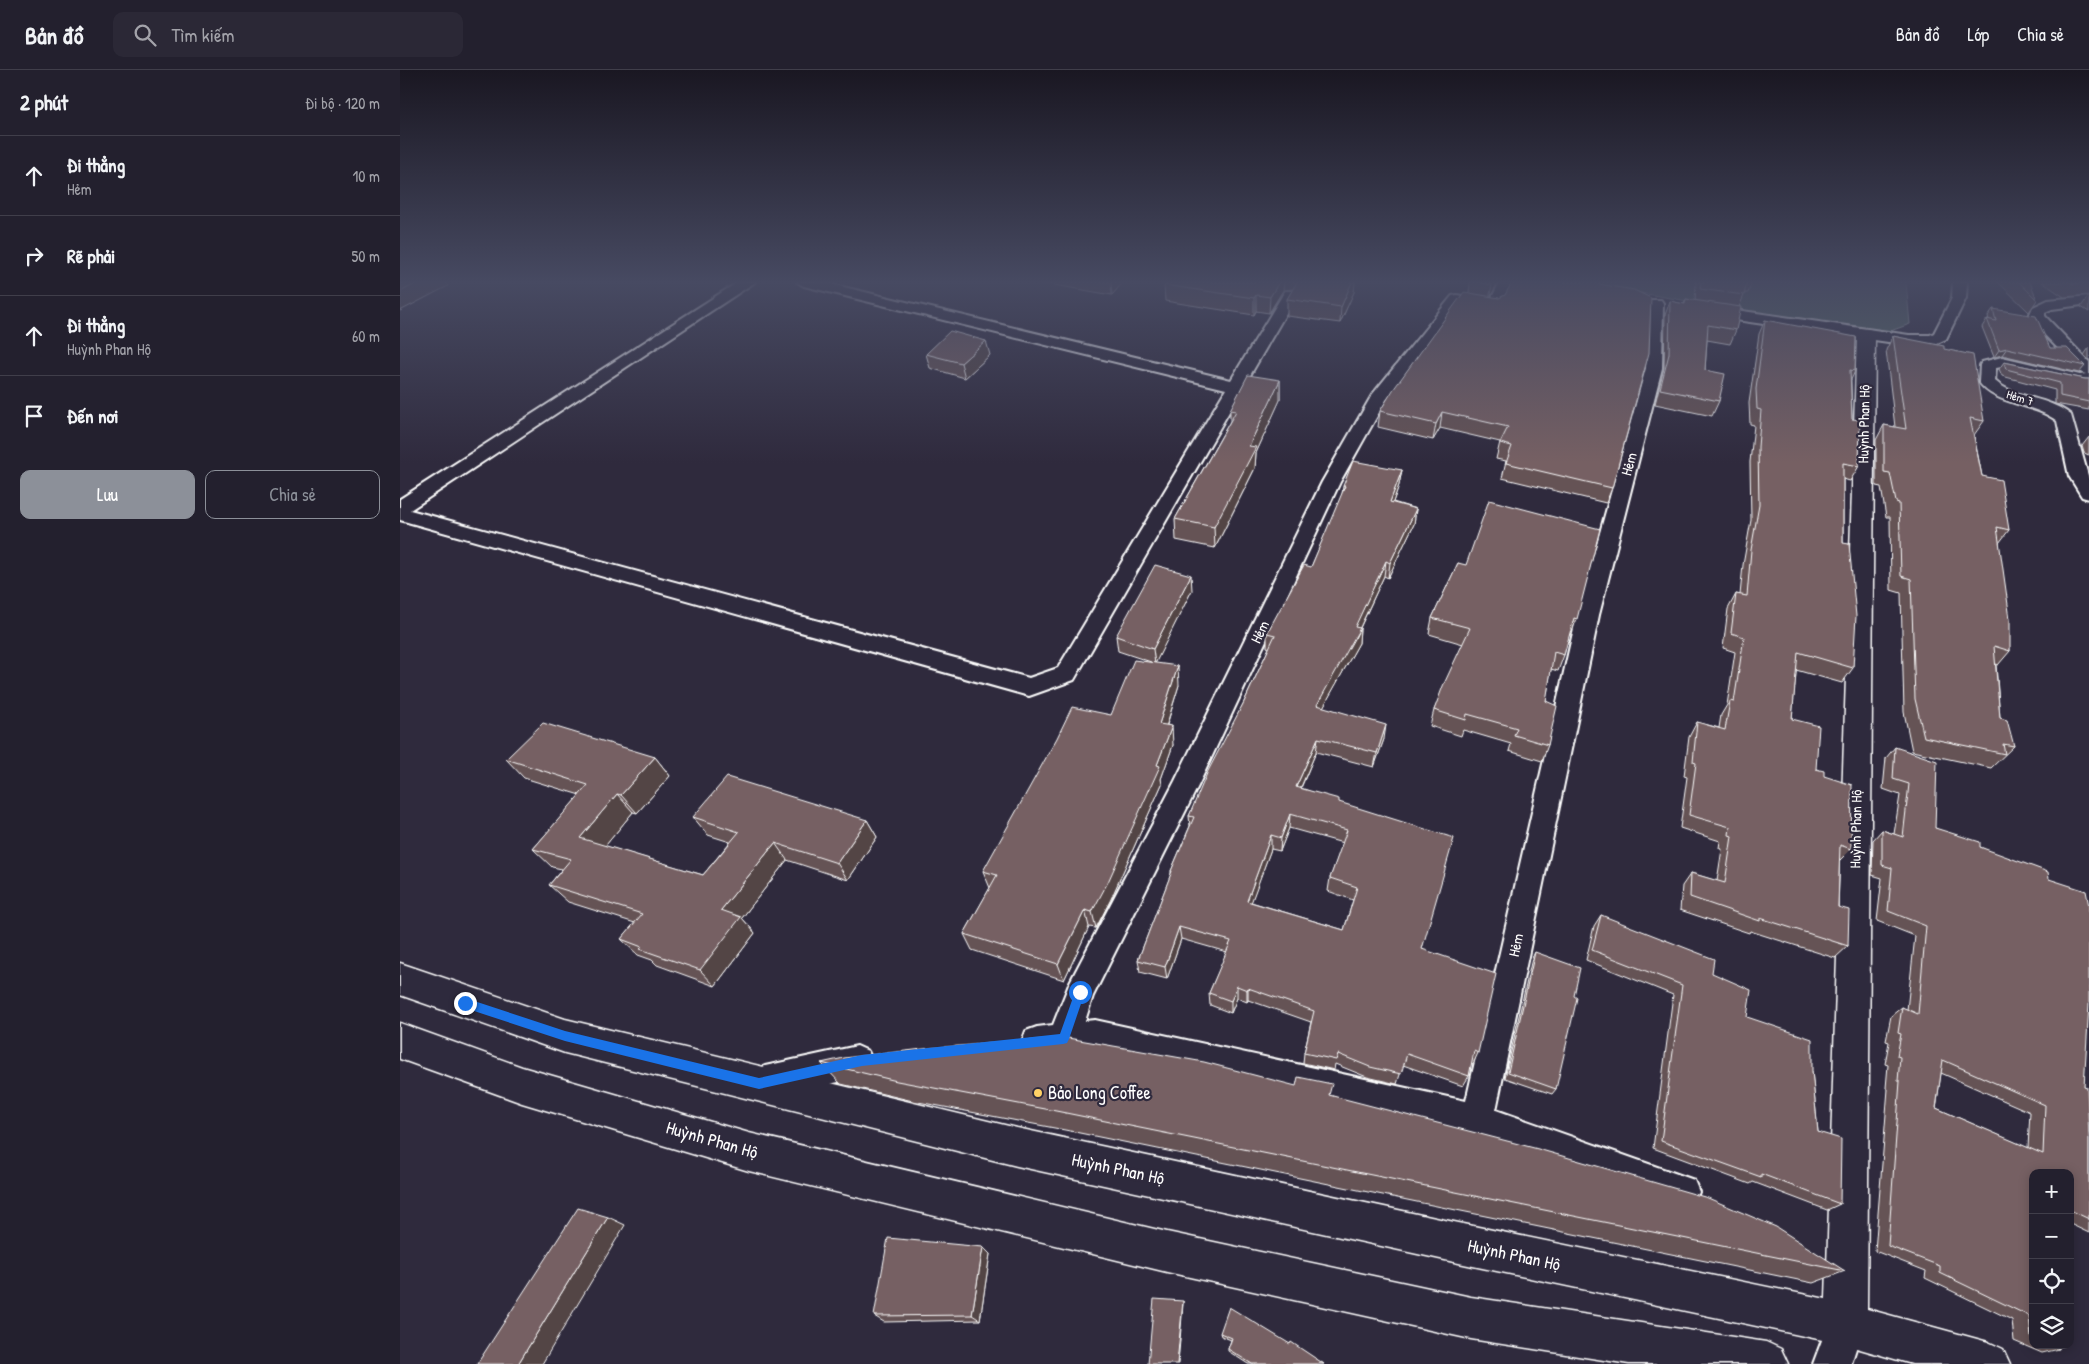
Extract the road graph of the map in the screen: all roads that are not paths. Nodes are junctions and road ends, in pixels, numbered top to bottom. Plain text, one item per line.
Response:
1 (655, 342) edge
2 (1055, 342) edge
3 (1262, 342) edge
4 (1423, 342) edge
5 (1655, 342) edge
6 (1866, 342) edge
7 (1927, 342) edge
8 (1939, 342) edge
9 (2060, 342) edge
10 (2089, 371) edge
11 (2089, 380) edge
12 (1236, 386) junction
13 (2089, 493) edge
14 (400, 508) edge
15 (400, 514) edge
16 (400, 980) edge
17 (1063, 1039) junction
18 (400, 1041) edge
19 (1006, 1045) edge
20 (881, 1059) edge
21 (759, 1083) junction
22 (1478, 1120) junction
23 (1706, 1201) edge
24 (1846, 1324) junction
25 (1766, 1364) edge
26 (1832, 1364) edge
27 (1988, 1364) edge

1 - 14 street
2 - 12 street
3 - 12 street
4 - 17 street, Hẻm
5 - 22 street, Hẻm
6 - 24 street, Huỳnh Phan Hộ
7 - 8 street
9 - 10 street
11 - 13 street, Hẻm 7
12 - 15 street
16 - 21 street, Huỳnh Phan Hộ
17 - 19 street
17 - 22 street
18 - 25 street, Huỳnh Phan Hộ
20 - 21 street
21 - 24 street, Huỳnh Phan Hộ
22 - 23 street
24 - 26 street
24 - 27 street, Huỳnh Phan Hộ

